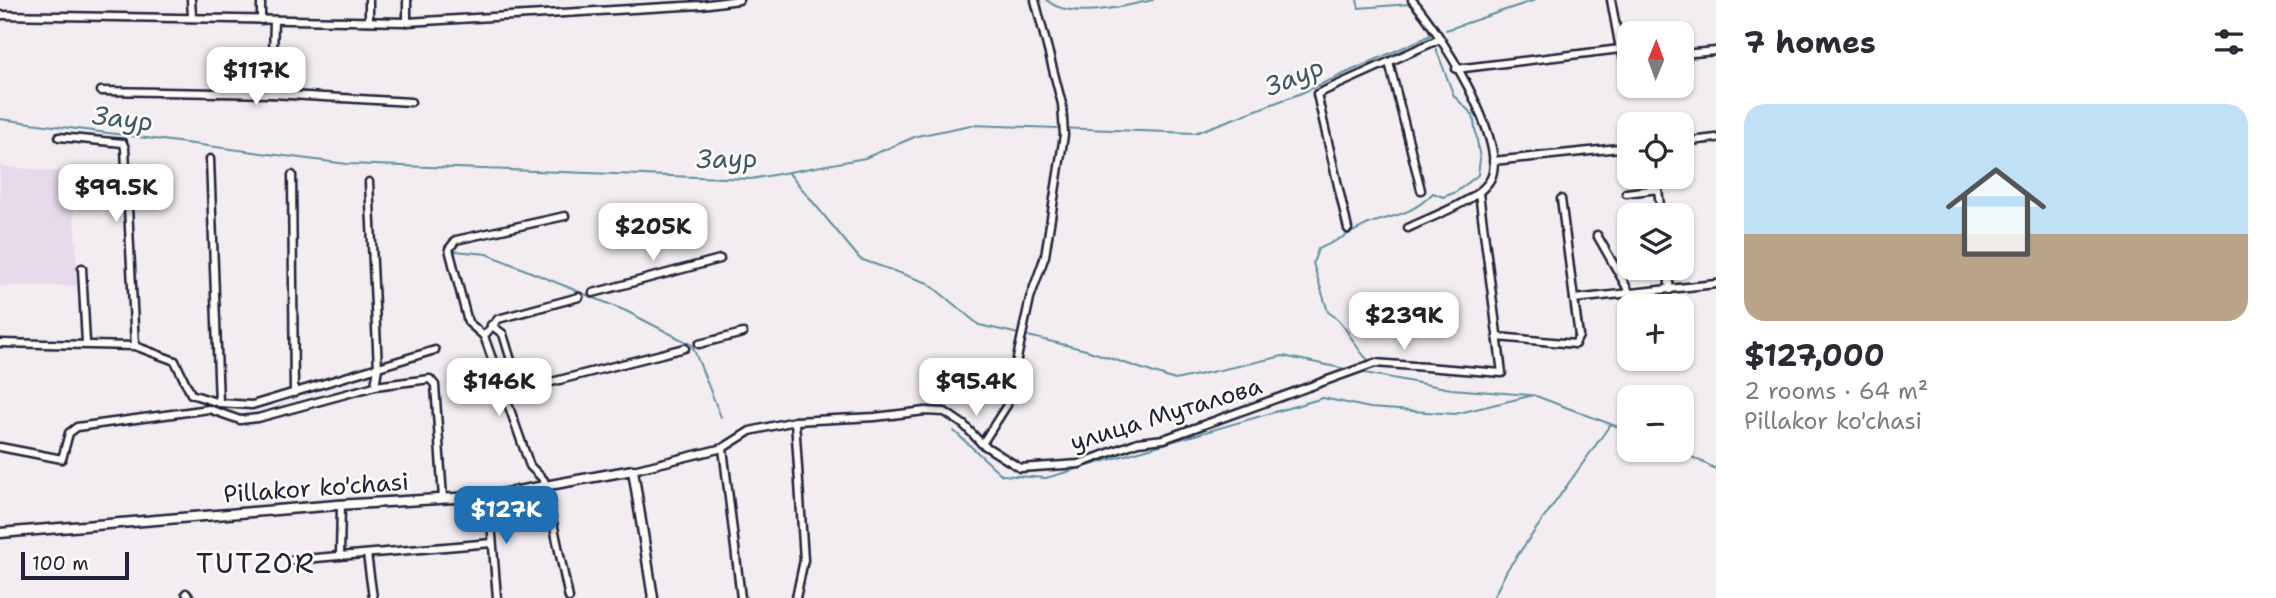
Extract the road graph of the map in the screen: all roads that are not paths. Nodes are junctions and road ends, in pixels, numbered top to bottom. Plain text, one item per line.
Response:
1 (191, 0) edge
2 (261, 0) edge
3 (369, 0) edge
4 (407, 0) edge
5 (739, 0) edge
6 (1035, 0) edge
7 (1412, 0) edge
8 (1611, 0) edge
9 (0, 15) edge
10 (192, 16) junction
11 (261, 20) junction
12 (274, 20) junction
13 (369, 21) junction
14 (407, 22) junction
15 (1617, 33) edge
16 (1440, 39) junction
17 (1617, 49) edge
18 (1716, 51) edge
19 (1694, 53) edge
20 (1390, 62) junction
21 (1456, 69) junction
22 (101, 91) dead end
23 (272, 94) junction
24 (411, 102) dead end
25 (60, 137) dead end
26 (1716, 138) edge
27 (1694, 141) edge
28 (1617, 148) edge
29 (210, 159) dead end
30 (1493, 161) junction
31 (292, 175) dead end
32 (369, 182) dead end
33 (1421, 190) dead end
34 (1479, 193) junction
35 (1626, 193) dead end
36 (1561, 199) dead end
37 (1660, 203) edge
38 (565, 216) dead end
39 (1408, 228) dead end
40 (1348, 229) dead end
41 (1597, 235) dead end
42 (720, 259) dead end
43 (82, 268) dead end
44 (1669, 280) edge
45 (1716, 284) edge
46 (1670, 290) junction
47 (593, 293) tunnel mouth
48 (1630, 294) edge
49 (1641, 294) edge
50 (1617, 296) edge
51 (579, 297) tunnel mouth
52 (1574, 299) junction
53 (491, 325) junction
54 (743, 333) dead end
55 (484, 336) junction
56 (1497, 337) junction
57 (0, 343) edge
58 (86, 343) junction
59 (699, 344) tunnel mouth
60 (135, 346) junction
61 (685, 348) tunnel mouth
62 (435, 351) dead end
63 (378, 368) junction
64 (375, 386) junction
65 (294, 393) junction
66 (219, 403) junction
67 (795, 421) junction
68 (982, 444) junction
69 (0, 447) edge
70 (723, 448) junction
71 (633, 470) junction
72 (546, 487) junction
73 (489, 496) junction
74 (443, 498) junction
75 (341, 505) junction
76 (0, 534) edge
77 (492, 543) junction
78 (367, 554) junction
79 (340, 556) junction
80 (292, 560) dead end
81 (373, 598) edge
82 (497, 598) edge
83 (569, 598) edge
84 (653, 598) edge
85 (741, 598) edge
86 (796, 598) edge

1 - 10 street
2 - 11 street
3 - 13 street
4 - 14 street
5 - 14 street
6 - 68 street
7 - 16 street
8 - 15 street
9 - 10 street
10 - 11 street
11 - 12 street
12 - 13 street
12 - 23 street
13 - 14 street
16 - 20 street
16 - 21 street
17 - 21 street
18 - 19 street
20 - 33 street
20 - 40 street
21 - 30 street
22 - 23 street
23 - 24 street
25 - 60 street
26 - 27 street
28 - 30 street
29 - 66 street
30 - 34 street
31 - 65 street
32 - 63 street
34 - 39 street
34 - 56 street
35 - 37 street
36 - 52 street
38 - 55 street
41 - 48 street
42 - 47 street
43 - 58 street
44 - 46 street
45 - 46 street
46 - 49 street
50 - 52 street
51 - 53 street
52 - 56 street
53 - 55 street
53 - 61 street
54 - 59 street
55 - 72 street
56 - 68 street, улица Муталова
57 - 58 street
58 - 60 street
60 - 66 street
62 - 63 street
63 - 64 street
63 - 65 street
64 - 69 street
64 - 74 street
65 - 66 street
67 - 68 street, улица Муталова
67 - 70 street, улица Муталова
67 - 86 street
70 - 71 street, улица Муталова
70 - 85 street
71 - 72 street, Pillakor ko'chasi
71 - 84 street
72 - 73 street, Pillakor ko'chasi
72 - 83 street
73 - 74 street, Pillakor ko'chasi
73 - 77 street
74 - 75 street, Pillakor ko'chasi
75 - 76 street, Pillakor ko'chasi
75 - 79 street
77 - 78 street
77 - 82 street
78 - 79 street
78 - 81 street
79 - 80 street

